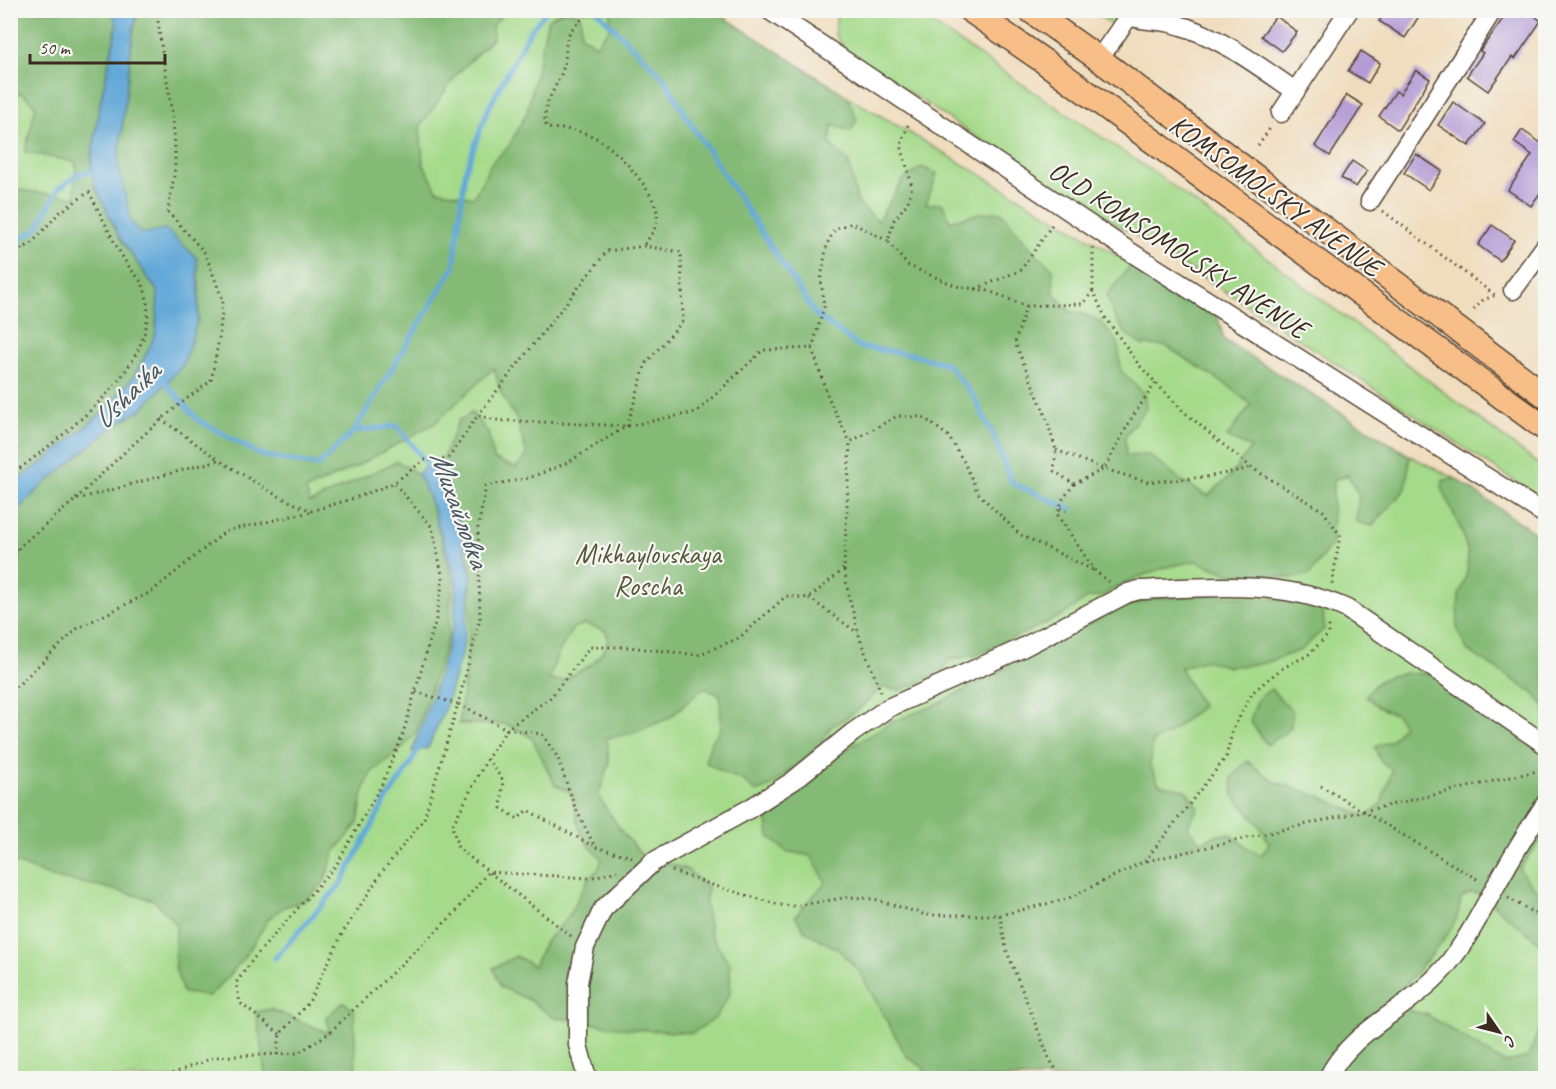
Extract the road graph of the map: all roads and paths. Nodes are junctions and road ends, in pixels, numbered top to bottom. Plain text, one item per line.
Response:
1 (158, 10) edge
2 (589, 10) edge
3 (769, 10) edge
4 (970, 10) edge
5 (1030, 10) edge
6 (1349, 10) edge
7 (1493, 10) edge
8 (1126, 13) edge
9 (792, 16) edge
10 (1099, 59) junction
11 (1295, 91) junction
12 (1281, 113) joint
13 (910, 120) dead end
14 (1258, 145) dead end
15 (1370, 201) joint
16 (1056, 218) dead end
17 (1101, 232) junction
18 (888, 242) junction
19 (1545, 245) edge
20 (644, 246) junction
21 (10, 255) edge
22 (975, 289) junction
23 (1514, 290) joint
24 (1093, 291) junction
25 (1496, 296) junction
26 (1026, 306) junction
27 (1474, 310) dead end
28 (812, 348) junction
29 (1156, 382) junction
30 (1545, 396) edge
31 (478, 415) junction
32 (161, 419) junction
33 (627, 426) junction
34 (1545, 429) edge
35 (850, 442) junction
36 (1056, 450) junction
37 (219, 460) junction
38 (1252, 468) junction
39 (1104, 469) junction
40 (10, 475) edge
41 (394, 483) junction
42 (1074, 484) junction
43 (75, 500) junction
44 (1060, 508) junction
45 (311, 511) junction
46 (1066, 511) dead end
47 (1545, 515) edge
48 (20, 548) junction
49 (10, 553) edge
50 (10, 565) edge
51 (844, 569) junction
52 (1095, 571) junction
53 (1128, 593) junction
54 (809, 598) junction
55 (1330, 601) junction
56 (858, 633) junction
57 (10, 688) edge
58 (416, 692) junction
59 (458, 704) junction
60 (888, 708) junction
61 (507, 729) junction
62 (1545, 746) edge
63 (487, 759) junction
64 (1545, 769) edge
65 (1321, 786) dead end
66 (1545, 803) edge
67 (1361, 811) junction
68 (595, 847) junction
69 (1145, 861) junction
70 (653, 862) junction
71 (621, 870) dead end
72 (488, 872) junction
73 (1494, 889) junction
74 (1000, 915) junction
75 (1545, 921) edge
76 (585, 947) junction
77 (280, 1034) junction
78 (277, 1055) junction
79 (18, 1078) edge
80 (26, 1078) edge
81 (161, 1078) edge
82 (587, 1078) edge
83 (1061, 1078) edge
84 (1328, 1078) edge

1 - 32 path
2 - 20 path
3 - 9 street, OLD KOMSOMOLSKY AVENUE
4 - 34 main road, KOMSOMOLSKY AVENUE
5 - 10 main road, KOMSOMOLSKY AVENUE
6 - 11 street
7 - 15 street
8 - 10 street
8 - 11 street
9 - 17 street, OLD KOMSOMOLSKY AVENUE
10 - 30 main road, KOMSOMOLSKY AVENUE
11 - 12 street
12 - 14 path
13 - 18 path
15 - 25 path
16 - 22 path
17 - 24 path
17 - 47 street, OLD KOMSOMOLSKY AVENUE
18 - 22 path
18 - 28 path
19 - 23 street
20 - 31 path
20 - 33 path
21 - 40 path
22 - 26 path
23 - 25 path
24 - 26 path
24 - 29 path
25 - 27 path
26 - 36 path
28 - 33 path
28 - 35 path
29 - 38 path
29 - 39 path
31 - 33 path
31 - 41 path
32 - 37 path
32 - 43 path
33 - 59 path
35 - 51 path
35 - 52 path
36 - 39 path
36 - 42 path
37 - 43 path
37 - 45 path
38 - 39 path
38 - 55 path
39 - 42 path
41 - 45 path
41 - 58 path
42 - 44 path
43 - 48 path
44 - 46 path
44 - 52 path
45 - 57 path
48 - 49 path
48 - 50 path
51 - 54 path
51 - 56 path
52 - 53 path
53 - 55 street
53 - 60 street
54 - 56 path
54 - 61 path
55 - 62 street
55 - 69 path
56 - 60 path
58 - 59 path
58 - 77 path
59 - 61 path
59 - 77 path
60 - 70 street
61 - 63 path
61 - 68 path
63 - 68 path
63 - 72 path
64 - 67 path
65 - 67 path
66 - 73 street
67 - 69 path
67 - 73 path
68 - 70 path
69 - 74 path
70 - 74 path
70 - 76 street
71 - 72 path
72 - 76 path
72 - 78 path
73 - 75 path
73 - 84 street
74 - 83 path
76 - 82 street
77 - 78 path
78 - 81 path
79 - 80 path

